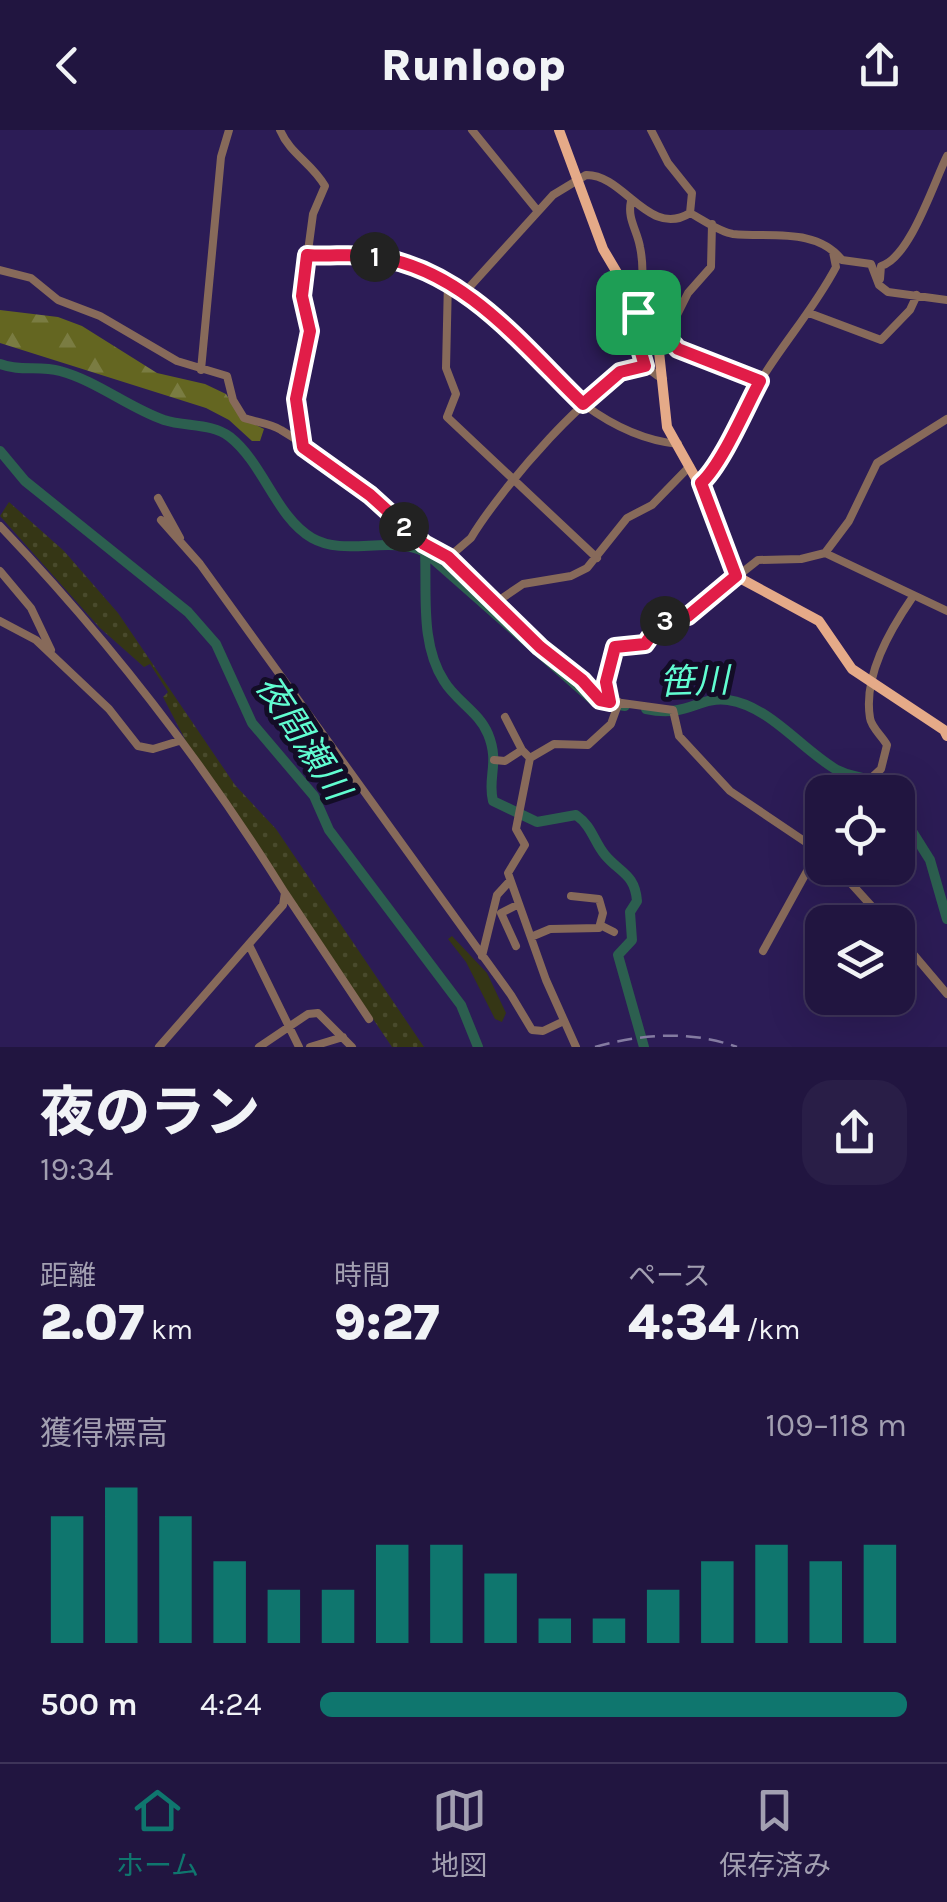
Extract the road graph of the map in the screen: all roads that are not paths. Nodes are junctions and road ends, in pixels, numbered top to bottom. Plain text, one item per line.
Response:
1 (228, 130) edge
2 (280, 130) edge
3 (472, 130) edge
4 (559, 130) edge
5 (651, 130) edge
6 (947, 156) edge
7 (576, 180) junction
8 (631, 201) junction
9 (537, 210) junction
10 (690, 212) junction
11 (712, 224) junction
12 (832, 248) junction
13 (307, 255) junction
14 (0, 270) edge
15 (448, 280) junction
16 (879, 285) junction
17 (465, 292) junction
18 (917, 295) junction
19 (947, 300) edge
20 (641, 312) junction
21 (809, 313) junction
22 (645, 366) junction
23 (201, 370) junction
24 (663, 379) junction
25 (760, 381) junction
26 (583, 404) junction
27 (947, 418) edge
28 (678, 444) junction
29 (303, 447) junction
30 (690, 466) junction
31 (516, 480) junction
32 (701, 483) junction
33 (158, 498) dead end
34 (161, 520) dead end
35 (0, 526) edge
36 (184, 546) junction
37 (825, 554) junction
38 (448, 557) junction
39 (596, 558) junction
40 (0, 571) edge
41 (736, 576) junction
42 (912, 598) junction
43 (495, 603) junction
44 (947, 611) edge
45 (0, 621) edge
46 (55, 658) junction
47 (872, 682) junction
48 (616, 704) junction
49 (505, 717) dead end
50 (946, 730) edge
51 (179, 741) junction
52 (522, 750) junction
53 (530, 758) junction
54 (497, 760) dead end
55 (874, 775) edge
56 (805, 839) edge
57 (805, 878) edge
58 (508, 883) junction
59 (853, 885) edge
60 (285, 893) junction
61 (571, 896) dead end
62 (517, 905) junction
63 (871, 905) edge
64 (600, 925) junction
65 (614, 932) dead end
66 (531, 937) junction
67 (249, 945) junction
68 (516, 946) dead end
69 (764, 951) dead end
70 (482, 956) junction
71 (915, 956) edge
72 (947, 994) edge
73 (370, 1019) dead end
74 (564, 1021) junction
75 (290, 1028) junction
76 (343, 1037) junction
77 (160, 1047) edge
78 (259, 1047) edge
79 (298, 1047) edge
80 (310, 1047) edge
81 (352, 1047) edge
82 (576, 1047) edge

1 - 23 street
2 - 13 street
3 - 9 street
4 - 7 main road
5 - 10 street
6 - 16 street
7 - 8 street
7 - 9 street
7 - 20 main road
8 - 10 street
8 - 20 street
9 - 17 street
10 - 11 street
11 - 12 street
11 - 20 street
12 - 16 street
12 - 21 street
13 - 15 street
13 - 29 street
14 - 23 street
15 - 17 street
15 - 31 street
16 - 18 street
17 - 26 street
18 - 19 street
18 - 21 street
20 - 22 street
20 - 24 main road
20 - 25 street
21 - 25 street
22 - 24 street
22 - 26 street
23 - 29 street
24 - 28 main road
25 - 32 street
26 - 28 street
26 - 31 street
27 - 37 street
28 - 30 main road
29 - 38 street
30 - 32 main road
30 - 39 street
31 - 38 street
31 - 39 street
32 - 41 main road
33 - 36 street
34 - 36 street
35 - 51 street
36 - 70 street
37 - 41 street
37 - 42 street
38 - 43 street
39 - 43 street
40 - 46 street
41 - 47 main road
41 - 48 street
42 - 44 street
42 - 47 street
43 - 48 street
45 - 46 street
46 - 51 street
47 - 50 main road
47 - 55 street
48 - 53 street
48 - 56 street
49 - 52 street
51 - 60 street
52 - 53 street
52 - 54 street
53 - 58 street
57 - 69 street
58 - 62 street
58 - 70 street
59 - 63 street
60 - 67 street
60 - 73 street
61 - 64 street
62 - 66 street
62 - 68 street
64 - 65 street
64 - 66 street
66 - 74 street
67 - 75 street
67 - 77 street
70 - 74 street
71 - 72 street
74 - 82 street
75 - 76 street
75 - 78 street
75 - 79 street
76 - 80 street
76 - 81 street

